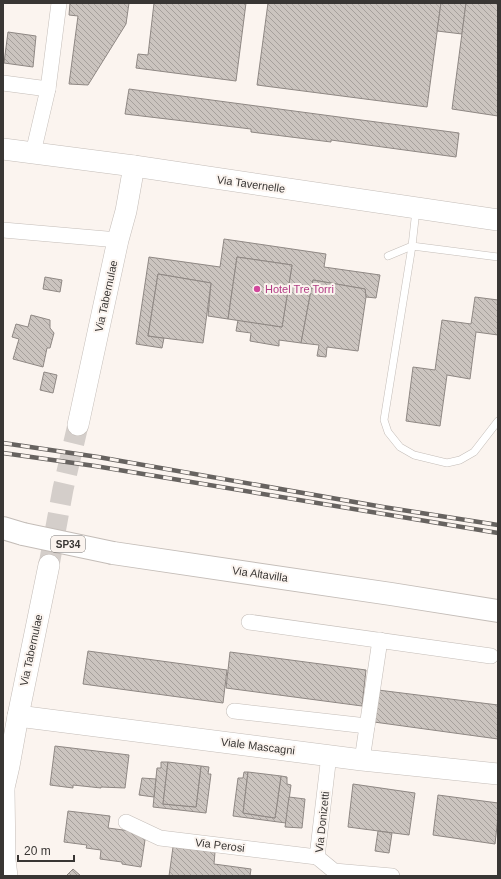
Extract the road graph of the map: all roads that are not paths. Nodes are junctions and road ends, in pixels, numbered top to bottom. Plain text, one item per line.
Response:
1 (59, 3) edge
2 (3, 83) edge
3 (48, 89) junction
4 (3, 149) edge
5 (33, 152) junction
6 (134, 166) junction
7 (416, 208) junction
8 (498, 220) edge
9 (3, 230) edge
10 (118, 240) junction
11 (412, 246) junction
12 (388, 256) dead end
13 (498, 257) edge
14 (498, 421) edge
15 (78, 425) tunnel mouth
16 (10, 534) edge
17 (49, 565) tunnel mouth
18 (498, 612) edge
19 (249, 622) dead end
20 (380, 640) junction
21 (491, 656) dead end
22 (234, 711) dead end
23 (18, 716) junction
24 (367, 726) junction
25 (8, 741) edge
26 (3, 755) edge
27 (329, 755) junction
28 (362, 760) junction
29 (498, 774) edge
30 (4, 791) edge
31 (126, 822) dead end
32 (317, 857) junction
33 (7, 876) edge
34 (392, 876) edge

1 - 3 street
2 - 3 street
3 - 5 street
4 - 5 street, Via Tavernelle
5 - 6 street, Via Tavernelle
6 - 7 street, Via Tavernelle
6 - 10 street, Via Tabernulae
7 - 8 street, Via Tavernelle
7 - 11 lane
9 - 10 street
10 - 15 street, Via Tabernulae
11 - 12 lane
11 - 13 lane
11 - 14 lane
16 - 18 main road, Via Altavilla / SP34, bridge
17 - 23 street, Via Tabernulae
19 - 20 street
20 - 21 street
20 - 24 street
22 - 24 street
23 - 25 street, Via Tabernulae
23 - 27 street, Viale Mascagni
24 - 28 street
25 - 26 street, Via Tabernulae
25 - 30 street, Via Tabernulae
27 - 28 street, Viale Mascagni
27 - 32 street, Via Donizetti
28 - 29 street, Viale Mascagni
30 - 33 street, Via Tabernulae
31 - 32 street, Via Perosi
32 - 34 street, Via Donizetti

